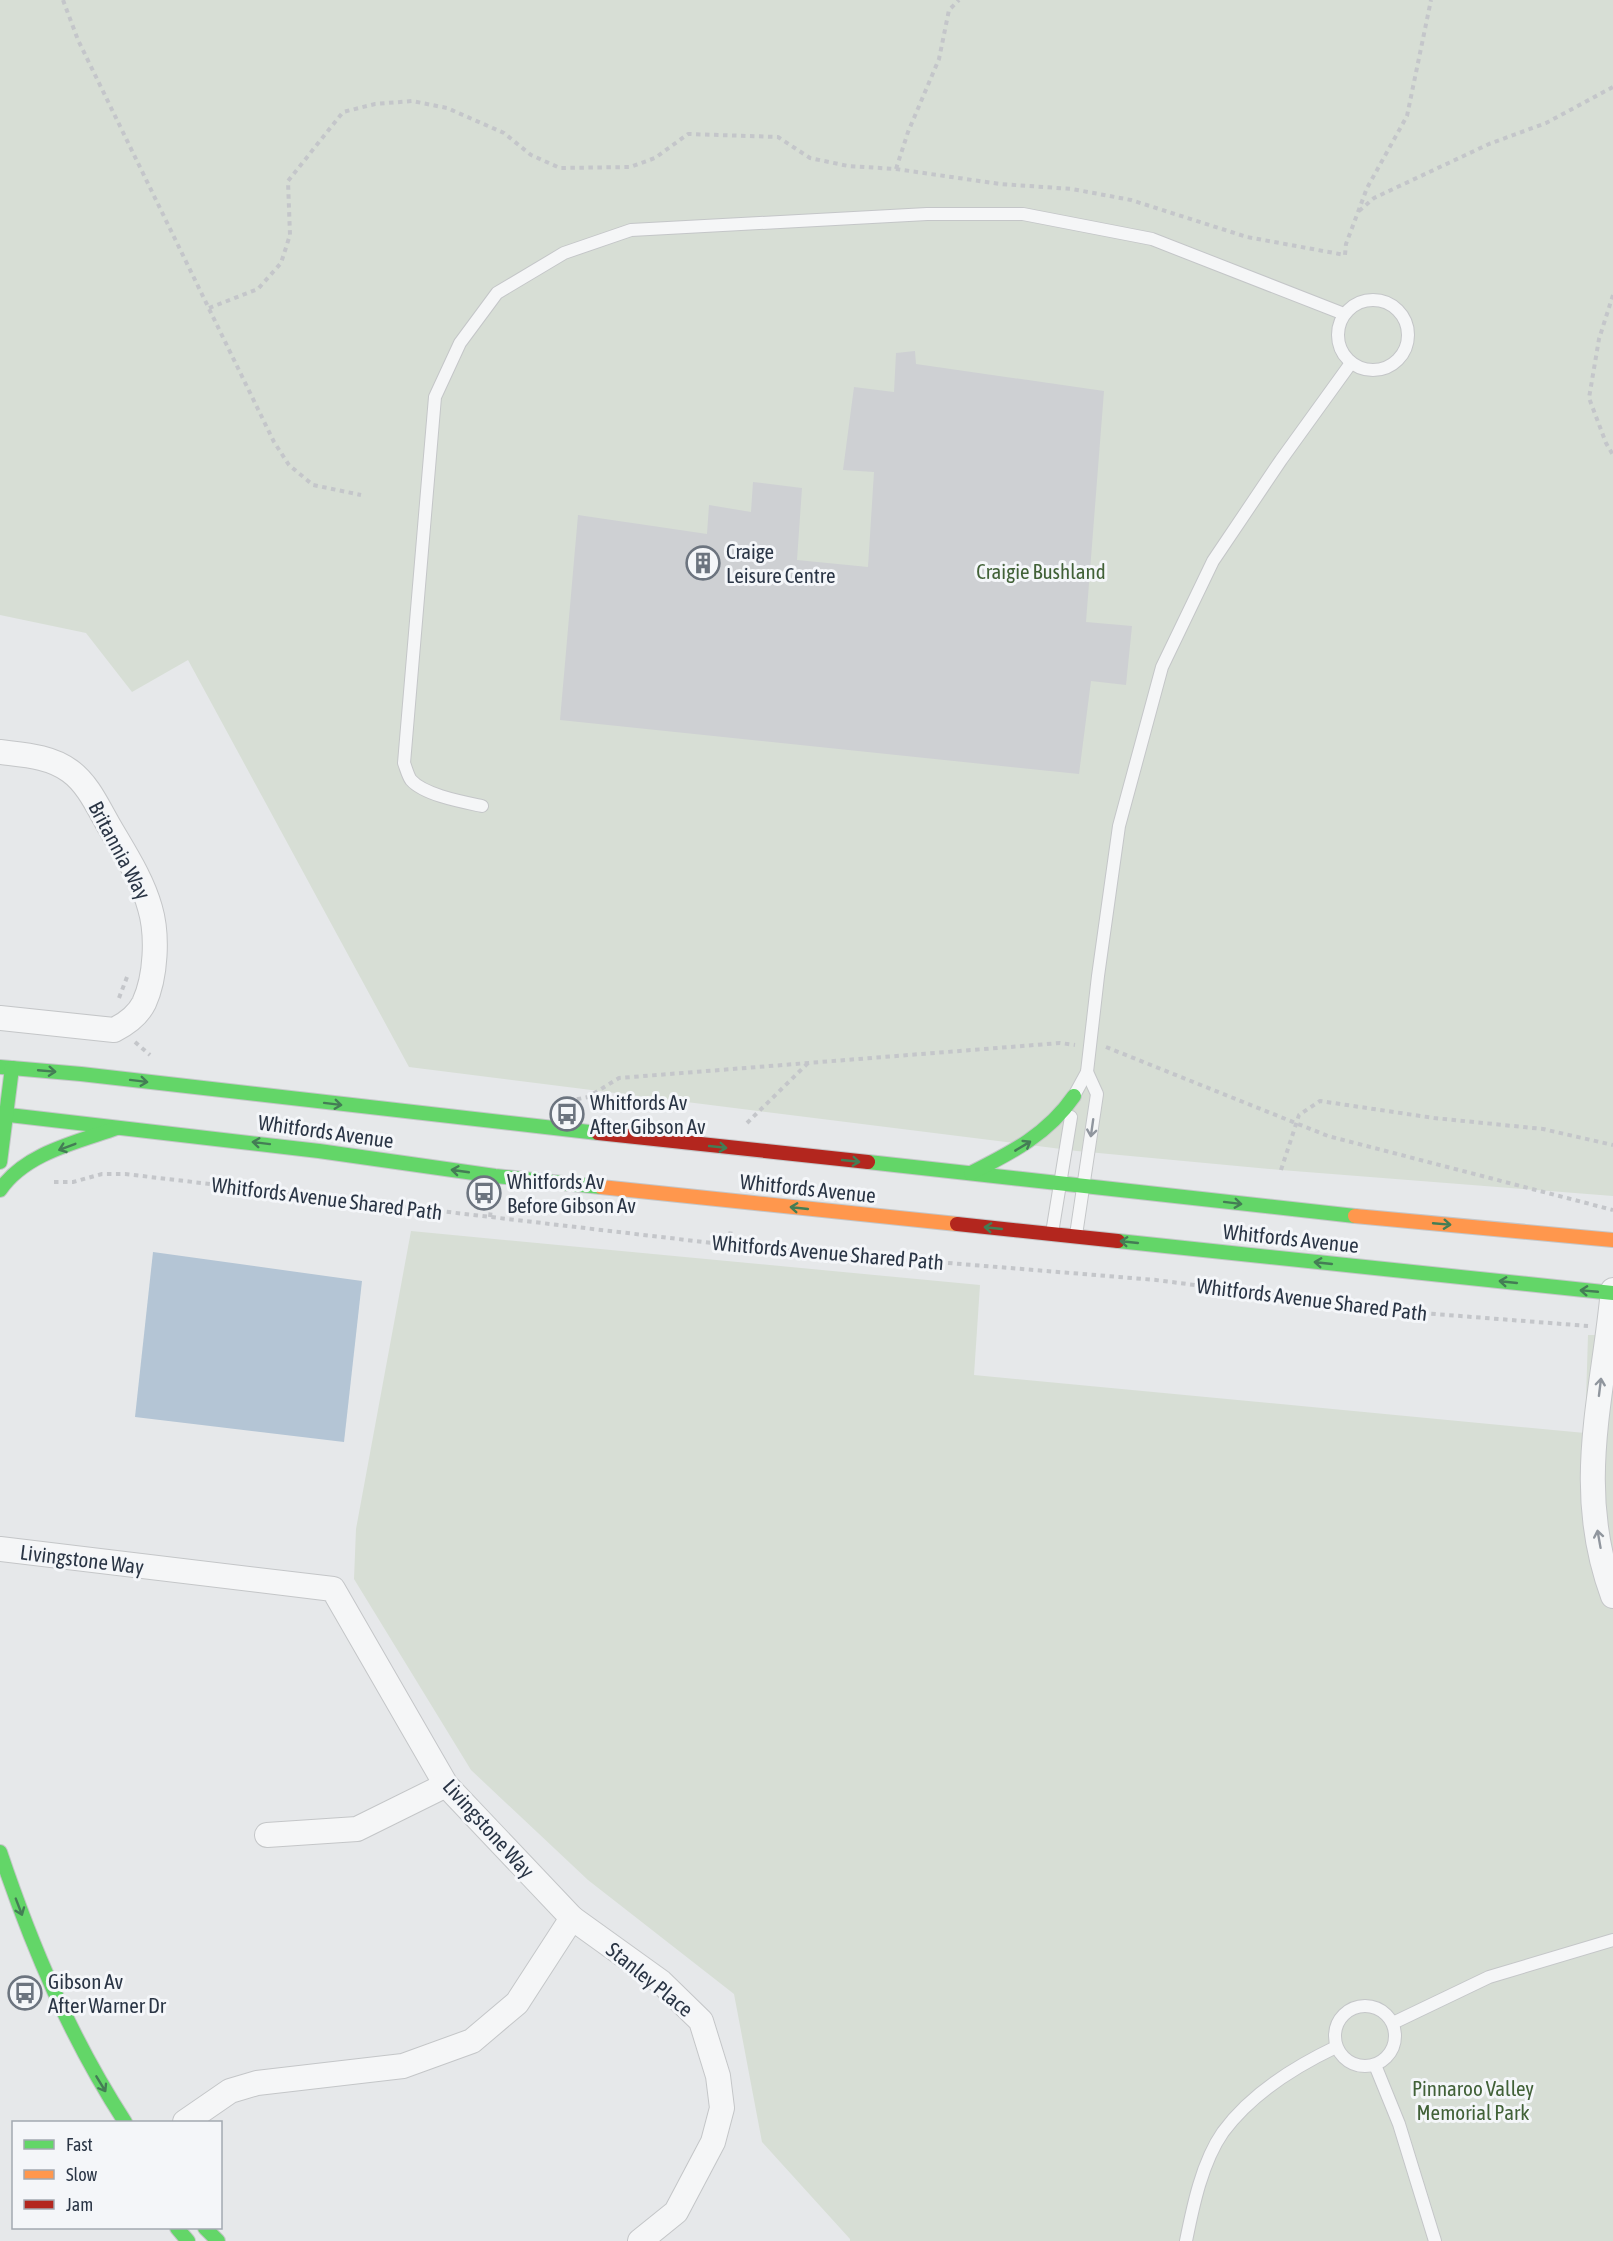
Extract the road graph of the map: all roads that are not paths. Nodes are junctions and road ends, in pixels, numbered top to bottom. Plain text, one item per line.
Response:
1 (1344, 314) junction
2 (1351, 363) junction
3 (0, 752) edge
4 (482, 806) dead end
5 (0, 1018) edge
6 (6, 1067) edge
7 (1087, 1072) junction
8 (1074, 1095) junction
9 (3, 1114) edge
10 (121, 1126) junction
11 (0, 1162) edge
12 (971, 1173) junction
13 (1060, 1184) junction
14 (1083, 1187) junction
15 (0, 1190) edge
16 (1052, 1234) junction
17 (1076, 1236) junction
18 (1613, 1240) edge
19 (1613, 1292) edge
20 (0, 1549) edge
21 (1613, 1596) edge
22 (446, 1785) junction
23 (267, 1835) dead end
24 (0, 1852) edge
25 (572, 1918) junction
26 (1613, 1940) edge
27 (1393, 2023) junction
28 (1336, 2047) junction
29 (1375, 2065) junction
30 (124, 2121) edge
31 (186, 2121) edge
32 (178, 2229) edge
33 (206, 2229) edge
34 (189, 2241) edge
35 (218, 2241) edge
36 (640, 2241) edge
37 (1186, 2241) edge
38 (1435, 2241) edge

1 - 2 lane
1 - 2 lane
1 - 4 lane
2 - 7 lane
3 - 5 street, Britannia Way
6 - 9 main road
6 -> 12 main road, Whitfords Avenue
7 - 8 lane
7 -> 14 lane
12 -> 8 main road
8 - 13 lane
9 - 10 main road, Whitfords Avenue
9 - 11 main road
10 -> 15 main road
16 -> 10 main road, Whitfords Avenue
12 - 13 main road, Whitfords Avenue
13 - 14 main road, Whitfords Avenue
13 - 16 lane
14 - 17 lane
14 -> 18 main road, Whitfords Avenue
16 - 17 main road, Whitfords Avenue
19 -> 17 main road, Whitfords Avenue
21 -> 19 street
20 - 22 street, Livingstone Way
22 - 23 street
22 - 25 street, Livingstone Way
24 -> 30 main road
25 - 31 street
25 - 36 street, Stanley Place
26 - 27 lane
27 - 28 lane
27 - 29 lane
28 - 29 lane
28 - 37 lane
29 - 38 lane
32 - 34 main road
33 - 35 main road

